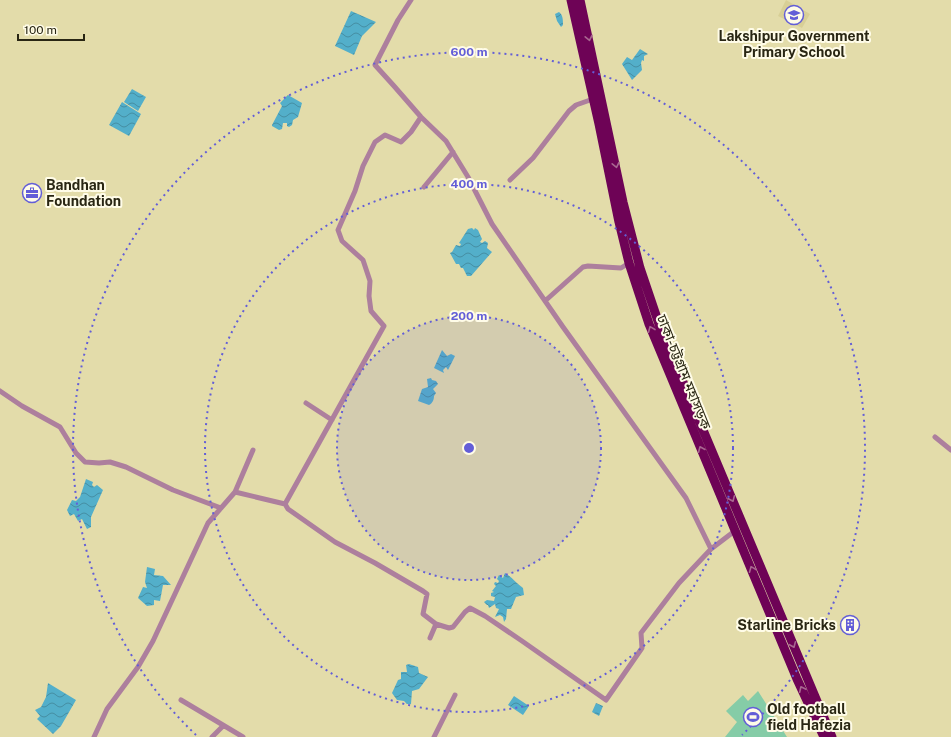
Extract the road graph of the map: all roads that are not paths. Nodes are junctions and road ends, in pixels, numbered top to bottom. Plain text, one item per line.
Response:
1 (411, 0) edge
2 (571, 0) edge
3 (580, 0) edge
4 (594, 99) junction
5 (421, 117) junction
6 (453, 152) junction
7 (510, 180) dead end
8 (424, 187) dead end
9 (629, 263) junction
10 (545, 301) junction
11 (0, 392) edge
12 (306, 403) dead end
13 (332, 420) junction
14 (935, 437) dead end
15 (253, 450) dead end
16 (951, 450) edge
17 (235, 492) junction
18 (286, 504) junction
19 (221, 508) junction
20 (736, 530) junction
21 (711, 549) junction
22 (436, 624) junction
23 (430, 638) dead end
24 (455, 695) dead end
25 (182, 700) dead end
26 (223, 726) junction
27 (94, 737) edge
28 (212, 737) edge
29 (243, 737) edge
30 (434, 737) edge
31 (824, 737) edge
32 (832, 737) edge

1 - 5 street
2 - 4 highway, ঢাকা-চট্টগ্রাম মহাসড়ক
3 -> 32 highway, ঢাকা-চট্টগ্রাম মহাসড়ক
4 - 7 street
4 - 9 highway, ঢাকা-চট্টগ্রাম মহাসড়ক
5 - 6 street
5 - 13 street
6 - 8 street
6 - 10 street
9 - 10 street
20 -> 9 highway, ঢাকা-চট্টগ্রাম মহাসড়ক
10 - 21 street
11 - 19 street
12 - 13 street
13 - 18 street
14 - 16 street
15 - 17 street
17 - 18 street
17 - 19 street
18 - 22 street
19 - 27 street
20 - 21 street
31 -> 20 highway, ঢাকা-চট্টগ্রাম মহাসড়ক
21 - 22 street
22 - 23 street
24 - 30 street
25 - 26 street
26 - 28 street
26 - 29 street

